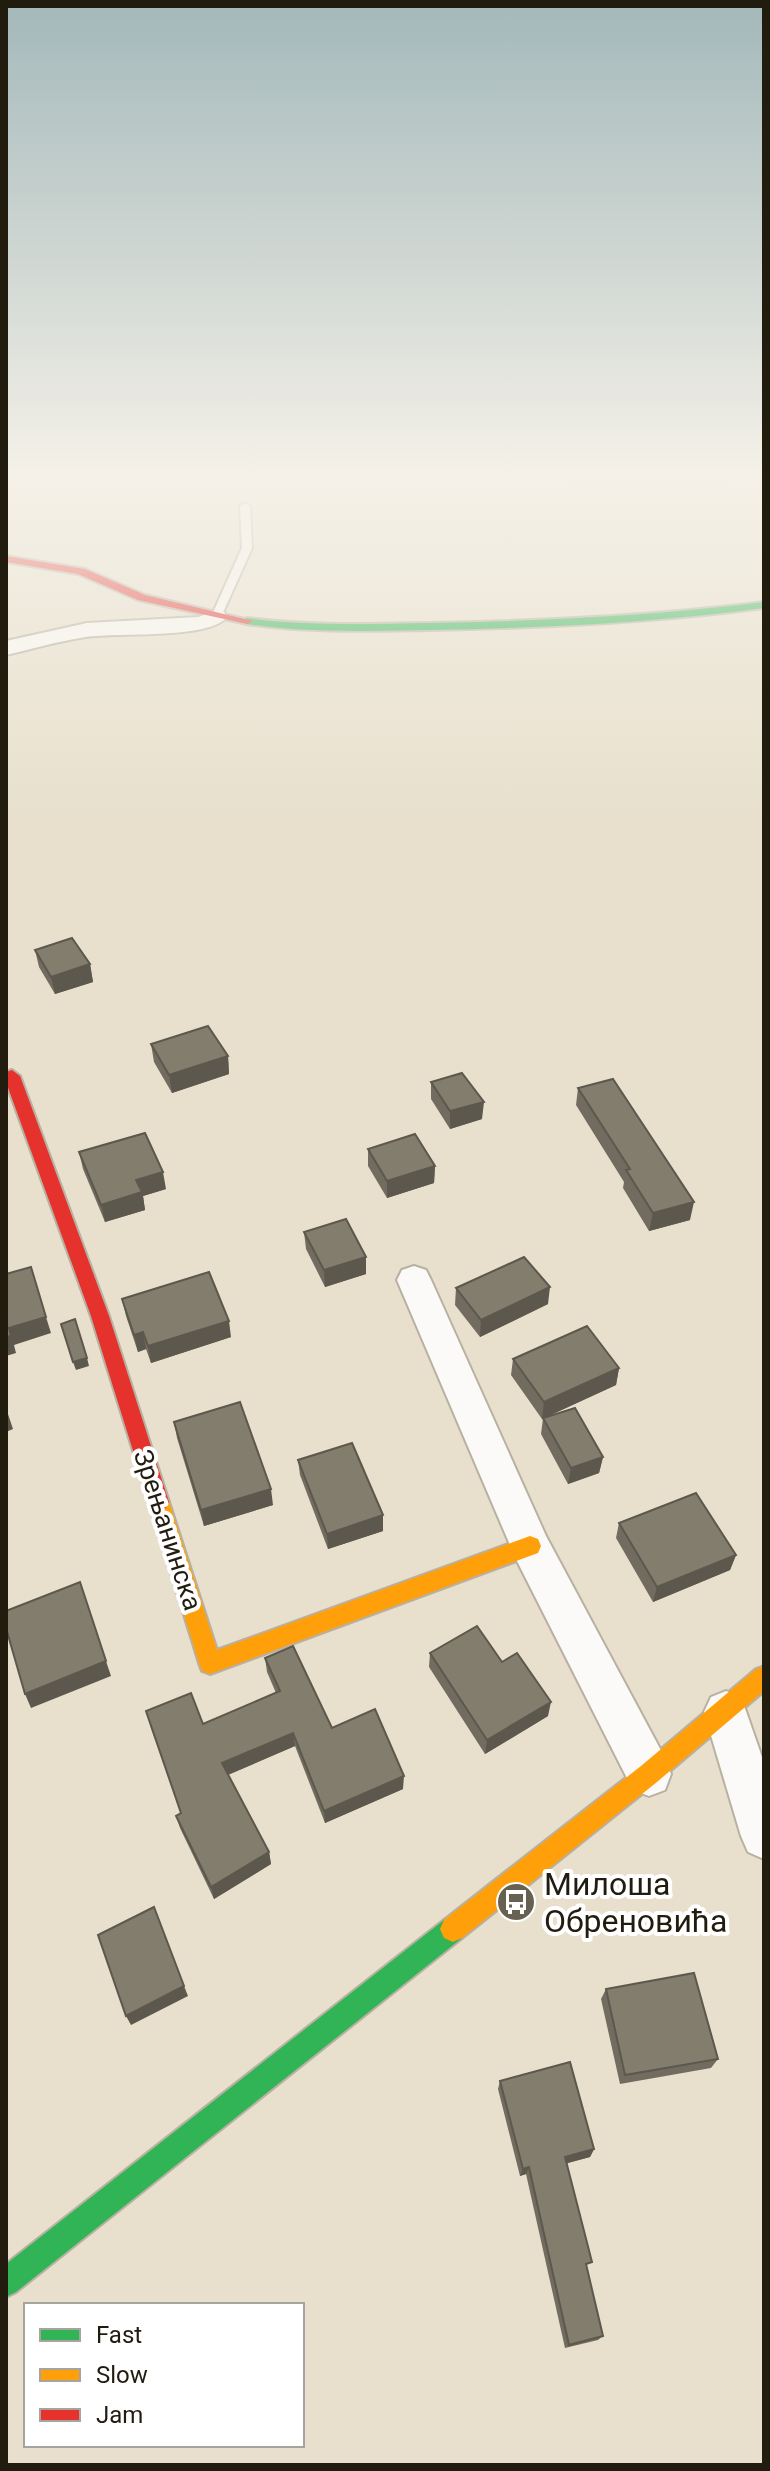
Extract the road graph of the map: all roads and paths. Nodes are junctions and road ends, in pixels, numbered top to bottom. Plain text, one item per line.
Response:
1 (122, 589) edge
2 (228, 589) edge
3 (764, 605) edge
4 (216, 617) junction
5 (6, 648) edge
6 (12, 1076) dead end
7 (414, 1280) dead end
8 (530, 1546) junction
9 (764, 1677) edge
10 (726, 1712) junction
11 (649, 1774) junction
12 (764, 1836) edge
13 (6, 2282) edge

1 - 4 street
2 - 4 lane
3 - 4 street
4 - 5 street
6 - 8 street, Зрењанинска
7 - 8 street
8 - 11 street
9 - 10 street
10 - 11 street
10 - 12 street
11 - 13 street

